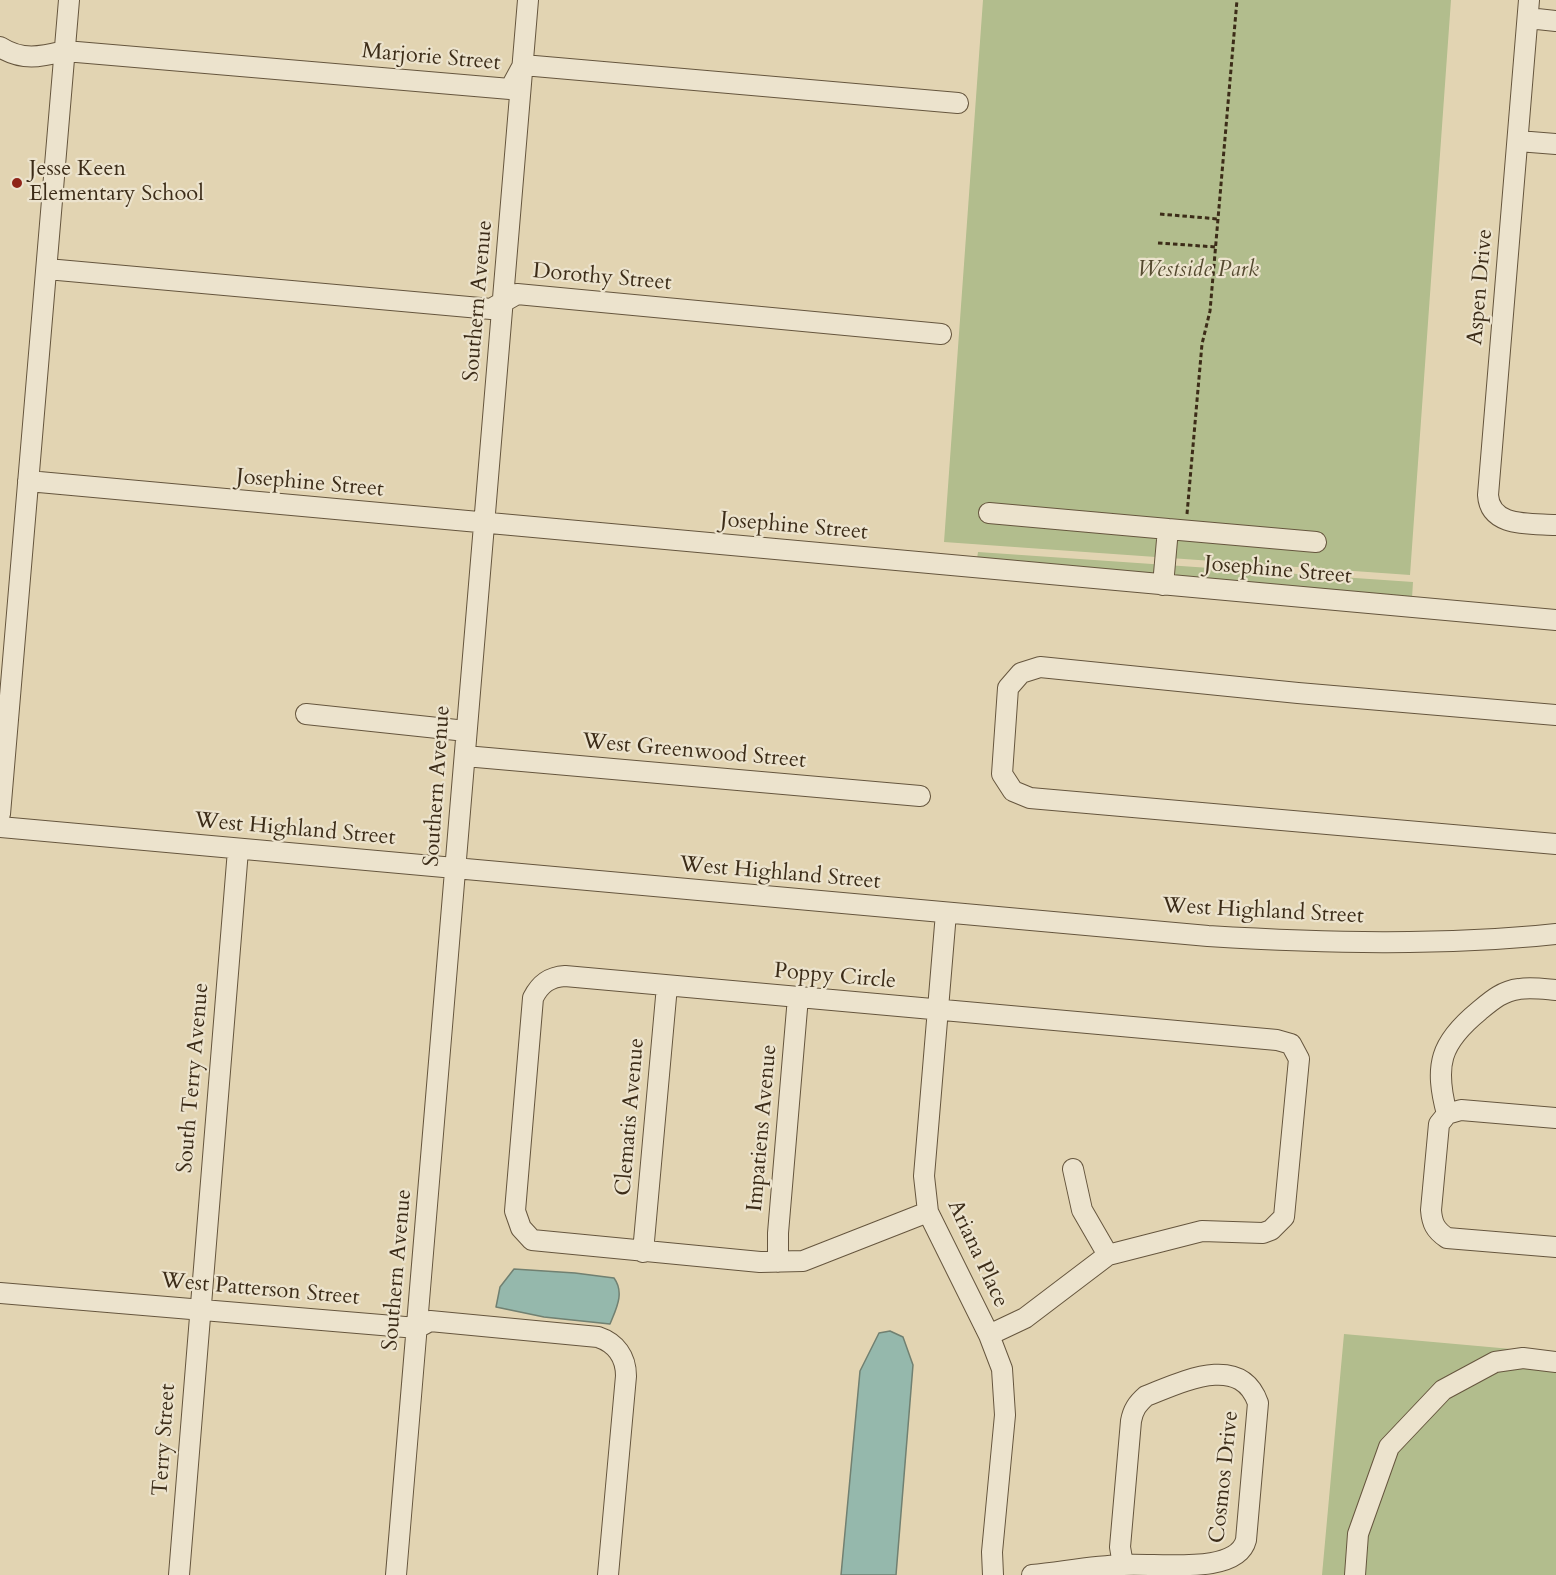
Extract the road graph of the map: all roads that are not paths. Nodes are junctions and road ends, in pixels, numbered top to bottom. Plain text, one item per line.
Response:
1 (69, 0) edge
2 (528, 0) edge
3 (1528, 9) edge
4 (1556, 21) edge
5 (0, 47) edge
6 (64, 51) junction
7 (523, 65) junction
8 (958, 103) dead end
9 (1518, 141) junction
10 (1556, 144) edge
11 (47, 268) junction
12 (504, 301) junction
13 (941, 334) dead end
14 (28, 481) junction
15 (989, 513) dead end
16 (485, 523) junction
17 (1556, 525) edge
18 (1177, 530) junction
19 (1316, 542) dead end
20 (1162, 585) junction
21 (1556, 620) edge
22 (306, 714) dead end
23 (1556, 715) edge
24 (466, 731) junction
25 (465, 756) junction
26 (920, 796) dead end
27 (0, 814) edge
28 (0, 827) edge
29 (1556, 844) edge
30 (238, 850) junction
31 (456, 868) junction
32 (946, 913) junction
33 (1556, 934) edge
34 (667, 986) junction
35 (1556, 990) edge
36 (798, 998) junction
37 (938, 1010) junction
38 (1447, 1113) junction
39 (1556, 1119) edge
40 (1073, 1169) dead end
41 (928, 1212) junction
42 (1556, 1247) edge
43 (643, 1252) junction
44 (1108, 1255) junction
45 (778, 1262) junction
46 (0, 1293) edge
47 (199, 1309) junction
48 (417, 1328) junction
49 (989, 1335) junction
50 (1556, 1362) edge
51 (1123, 1565) junction
52 (179, 1575) edge
53 (396, 1575) edge
54 (608, 1575) edge
55 (993, 1575) edge
56 (1032, 1575) edge
57 (1355, 1575) edge

1 - 6 street
2 - 7 street, Southern Avenue
3 - 4 street
3 - 9 street, Aspen Drive
5 - 6 street
6 - 7 street, Marjorie Street
6 - 11 street
7 - 8 street, Marjorie Street
7 - 12 street, Southern Avenue
9 - 10 street
9 - 17 street, Aspen Drive
11 - 12 street, Dorothy Street
11 - 14 street
12 - 13 street, Dorothy Street
12 - 16 street, Southern Avenue
14 - 16 street, Josephine Street
14 - 27 street
15 - 18 street
16 - 20 street, Josephine Street
16 - 24 street, Southern Avenue
18 - 19 street
18 - 20 street
20 - 21 street, Josephine Street
22 - 24 street
23 - 29 street
24 - 25 street, Southern Avenue
25 - 26 street, West Greenwood Street
25 - 31 street, Southern Avenue
28 - 30 street, West Highland Street
30 - 31 street, West Highland Street
30 - 47 street, South Terry Avenue
31 - 32 street, West Highland Street
31 - 48 street, Southern Avenue
32 - 33 street, West Highland Street
32 - 37 street, Ariana Place
34 - 36 street, Poppy Circle
34 - 43 street, Clematis Avenue
34 - 43 street, Poppy Circle
35 - 38 street
36 - 37 street, Poppy Circle
36 - 45 street, Impatiens Avenue
37 - 41 street, Ariana Place
37 - 44 street, Poppy Circle
38 - 39 street
38 - 42 street
40 - 44 street
41 - 45 street, Poppy Circle
41 - 49 street, Ariana Place
43 - 45 street, Poppy Circle
44 - 49 street, Poppy Circle
46 - 47 street, West Patterson Street
47 - 48 street, West Patterson Street
47 - 52 street, Terry Street
48 - 53 street, Southern Avenue
48 - 54 street, West Patterson Street
49 - 55 street, Ariana Place
50 - 57 street
51 - 51 street, Cosmos Drive
51 - 56 street, Cosmos Drive

